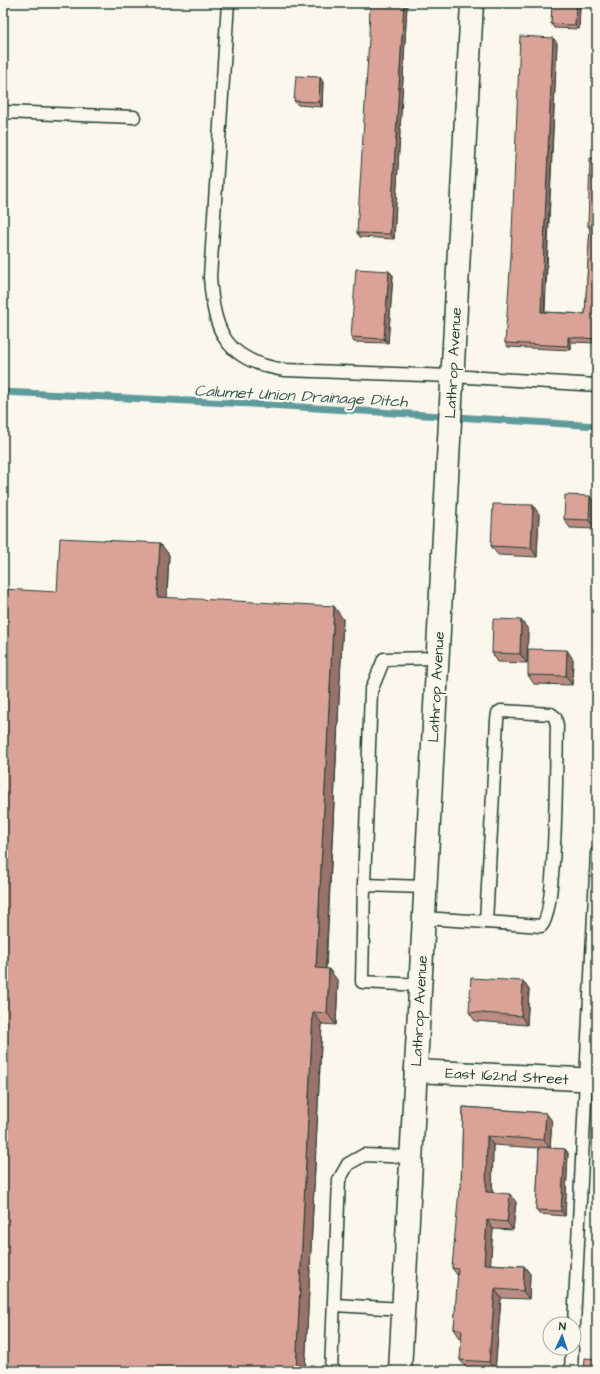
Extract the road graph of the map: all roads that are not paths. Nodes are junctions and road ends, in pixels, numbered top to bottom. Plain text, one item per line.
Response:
1 (228, 3) edge
2 (472, 3) edge
3 (3, 112) edge
4 (134, 117) dead end
5 (452, 376) junction
6 (597, 385) edge
7 (438, 658) junction
8 (597, 853) edge
9 (364, 885) junction
10 (425, 887) junction
11 (424, 918) junction
12 (486, 922) junction
13 (420, 985) junction
14 (416, 1071) junction
15 (591, 1080) edge
16 (411, 1157) junction
17 (334, 1305) junction
18 (403, 1309) junction
19 (575, 1316) edge
20 (572, 1356) edge
21 (332, 1371) edge
22 (400, 1371) edge
23 (571, 1371) edge

1 - 5 lane
2 - 5 street, Lathrop Avenue
3 - 4 lane
5 - 6 lane
5 - 7 street, Lathrop Avenue
7 - 9 lane
7 - 10 street, Lathrop Avenue
8 - 15 lane
9 - 10 lane
9 - 13 lane
10 - 11 street, Lathrop Avenue
11 - 12 lane
11 - 13 street, Lathrop Avenue
12 - 12 lane
13 - 14 street, Lathrop Avenue
14 - 15 street, East 162nd Street
14 - 16 street, Lathrop Avenue
15 - 19 lane
16 - 17 lane
16 - 18 street, Lathrop Avenue
17 - 18 lane
17 - 21 lane
18 - 22 street, Lathrop Avenue
20 - 23 lane

